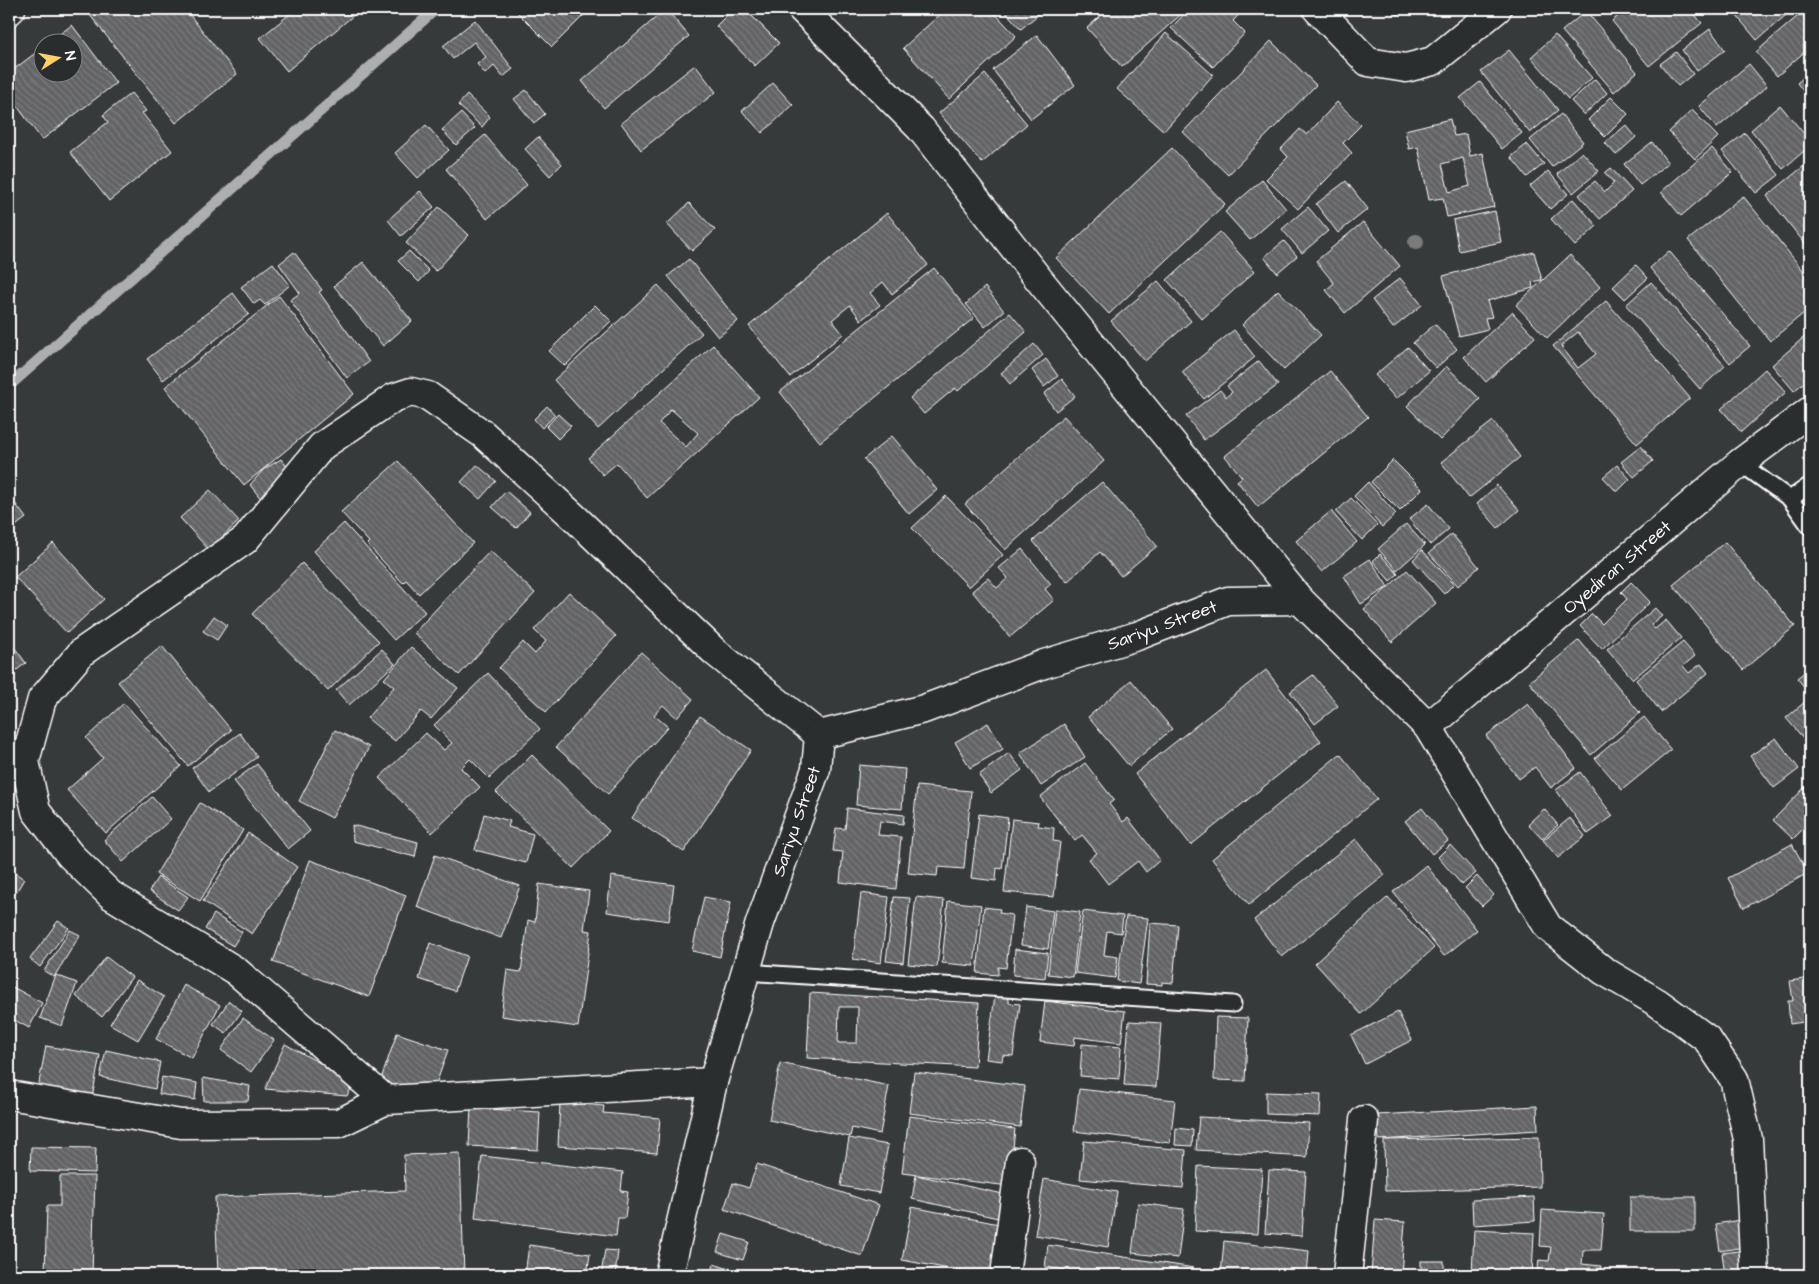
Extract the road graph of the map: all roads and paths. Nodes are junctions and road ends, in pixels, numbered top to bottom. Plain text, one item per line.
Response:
1 (802, 9) edge
2 (1316, 9) edge
3 (1497, 9) edge
4 (1810, 411) edge
5 (1740, 463) junction
6 (1810, 485) edge
7 (1790, 499) junction
8 (1810, 527) edge
9 (1300, 600) junction
10 (1428, 727) junction
11 (819, 735) junction
12 (745, 972) junction
13 (1233, 1004) dead end
14 (712, 1082) junction
15 (9, 1095) edge
16 (386, 1100) junction
17 (1364, 1120) dead end
18 (1020, 1161) dead end
19 (669, 1275) edge
20 (1005, 1275) edge
21 (1346, 1275) edge
22 (1754, 1275) edge

1 - 9 street
2 - 3 street
4 - 5 street, Oyediran Street
5 - 7 lane
5 - 10 street, Oyediran Street
6 - 7 lane
7 - 8 lane
9 - 10 street
9 - 11 street, Sariyu Street
10 - 22 street
11 - 12 street, Sariyu Street
11 - 16 street
12 - 13 lane
12 - 14 street, Sariyu Street
14 - 16 street
14 - 19 street, Sariyu Street
15 - 16 street
17 - 21 street
18 - 20 street

